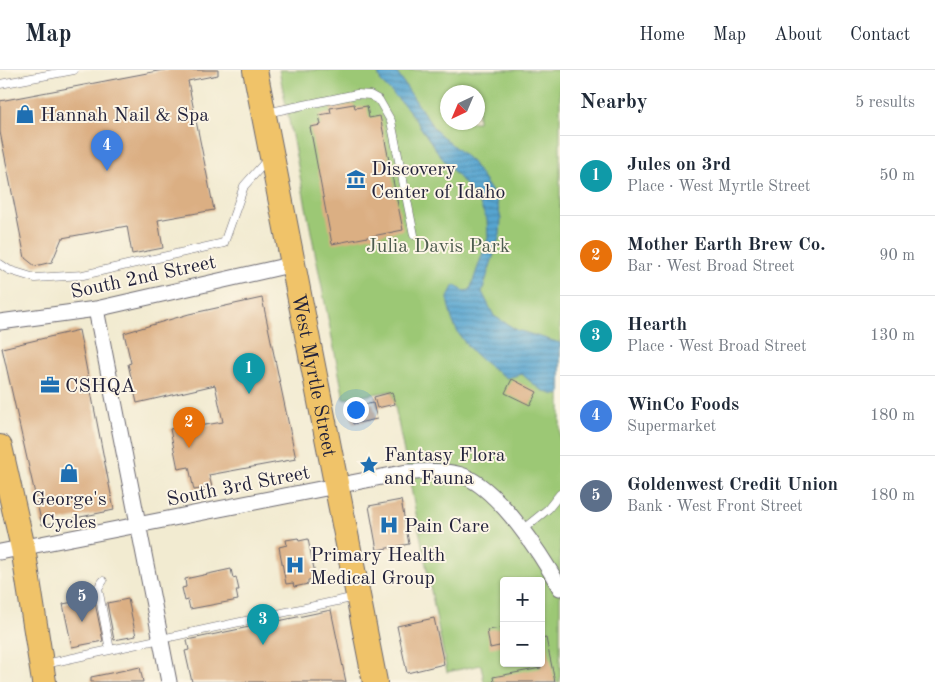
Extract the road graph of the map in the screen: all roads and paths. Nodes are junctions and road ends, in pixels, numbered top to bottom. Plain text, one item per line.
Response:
1 (74, 70) edge
2 (255, 70) edge
3 (0, 84) edge
4 (264, 114) junction
5 (272, 154) junction
6 (414, 235) dead end
7 (0, 264) edge
8 (294, 264) junction
9 (96, 309) junction
10 (0, 322) edge
11 (0, 447) edge
12 (337, 486) junction
13 (560, 494) edge
14 (138, 525) junction
15 (522, 530) junction
16 (23, 548) junction
17 (0, 552) edge
18 (103, 581) dead end
19 (560, 588) edge
20 (358, 596) junction
21 (160, 639) junction
22 (110, 650) junction
23 (42, 673) edge
24 (169, 682) edge
25 (375, 682) edge

1 - 3 lane
2 - 4 main road, West Myrtle Street
4 - 5 main road, West Myrtle Street
4 - 6 lane
5 - 7 lane
5 - 8 main road, West Myrtle Street
8 - 9 street, South 2nd Street
8 - 12 main road, West Myrtle Street
9 - 10 street, South 2nd Street
9 - 14 street
11 - 16 main road
12 - 14 street, South 3rd Street
12 - 15 street, South 3rd Street
12 - 20 main road, West Myrtle Street
13 - 15 lane
14 - 16 street, South 3rd Street
14 - 21 street
15 - 19 street, South 3rd Street
16 - 17 street, South 3rd Street
16 - 23 main road
18 - 22 lane
20 - 21 lane
20 - 25 main road, West Myrtle Street
21 - 22 lane
21 - 24 street
22 - 23 lane

